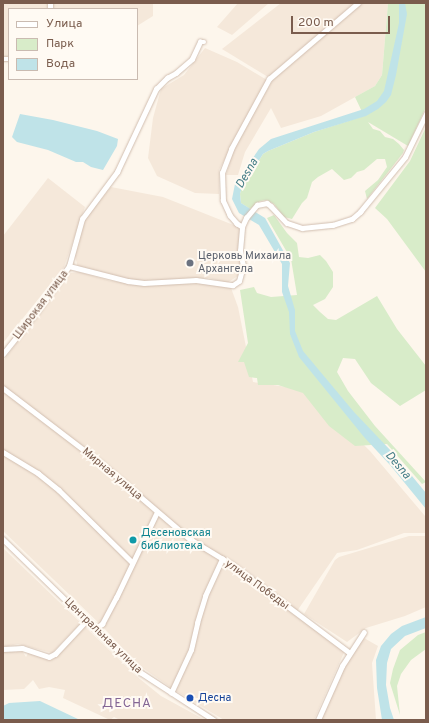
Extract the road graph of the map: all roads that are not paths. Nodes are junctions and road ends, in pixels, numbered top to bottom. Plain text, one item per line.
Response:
1 (358, 3) edge
2 (204, 42) dead end
3 (426, 114) edge
4 (242, 227) junction
5 (69, 266) junction
6 (3, 354) edge
7 (3, 388) edge
8 (3, 452) edge
9 (157, 512) junction
10 (3, 539) edge
11 (222, 559) junction
12 (132, 562) junction
13 (86, 620) junction
14 (95, 629) junction
15 (364, 632) dead end
16 (3, 649) edge
17 (350, 653) junction
18 (171, 693) junction
19 (214, 720) edge
20 (318, 720) edge

1 - 4 street
2 - 5 street
3 - 4 street
4 - 5 street, Широкая улица
5 - 6 street, Широкая улица
7 - 9 street, Мирная улица
8 - 12 street
9 - 11 street, Мирная улица
9 - 12 street
10 - 13 street, Центральная улица
11 - 17 street, улица Победы
11 - 18 street, улица Победы
12 - 14 street
13 - 14 street, Центральная улица
13 - 16 street
14 - 18 street, Центральная улица
15 - 17 street
17 - 20 street
18 - 19 street, Центральная улица

